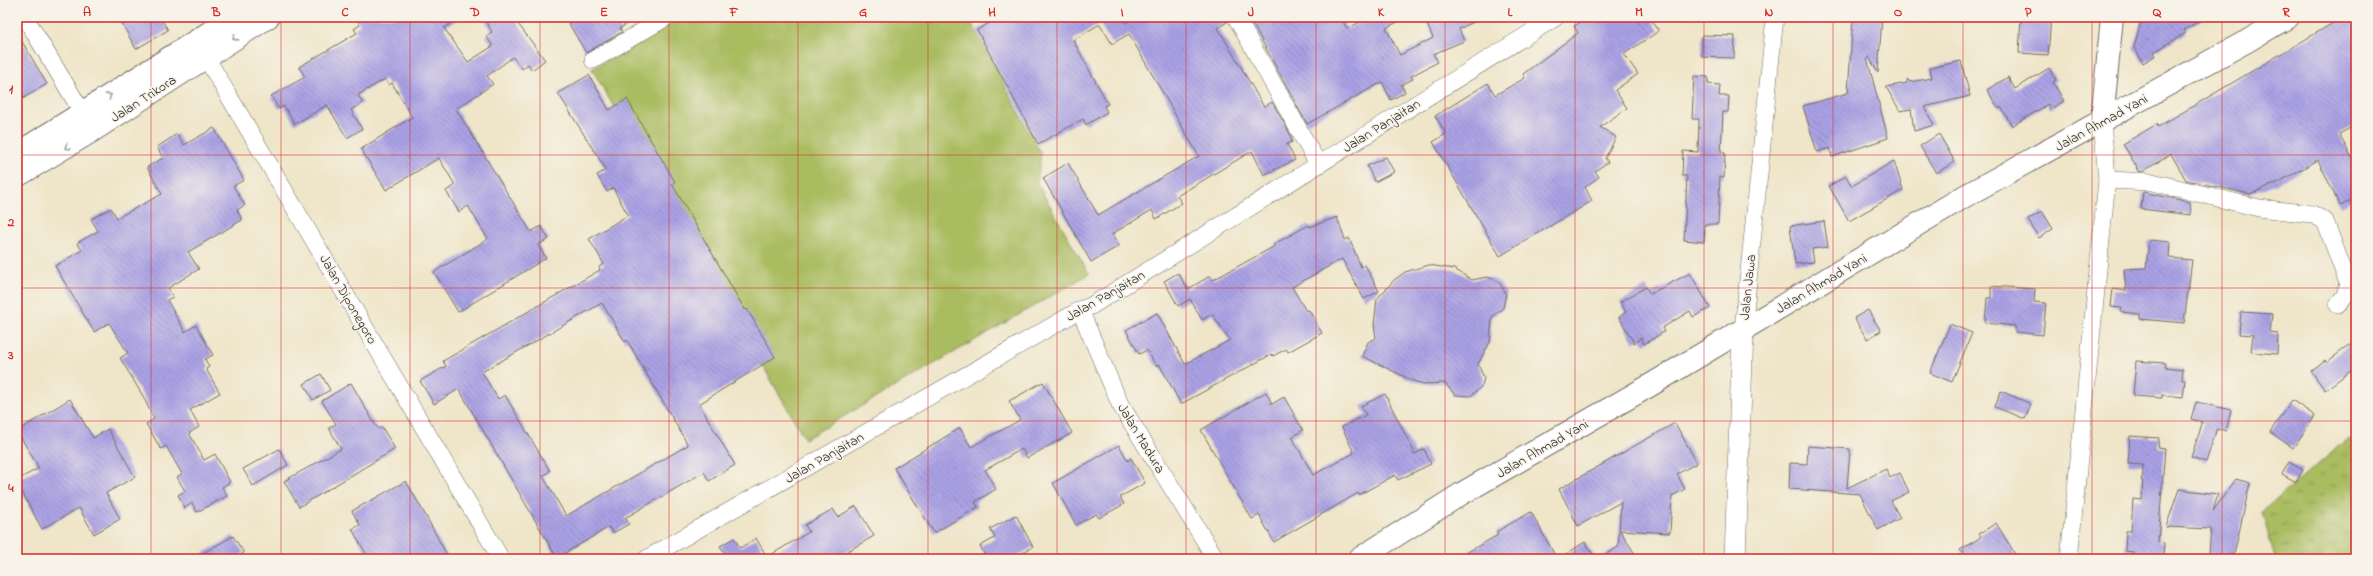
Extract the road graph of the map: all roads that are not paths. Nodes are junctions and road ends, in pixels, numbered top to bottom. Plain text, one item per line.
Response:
1 (25, 17) edge
2 (234, 17) edge
3 (268, 17) edge
4 (667, 17) edge
5 (1236, 17) edge
6 (1556, 17) edge
7 (1775, 17) edge
8 (2112, 17) edge
9 (2288, 17) edge
10 (201, 48) junction
11 (593, 60) dead end
12 (2102, 121) junction
13 (88, 122) junction
14 (17, 154) edge
15 (1318, 164) junction
16 (17, 176) edge
17 (2107, 180) junction
18 (2338, 305) dead end
19 (1080, 310) junction
20 (1743, 330) junction
21 (501, 559) edge
22 (646, 559) edge
23 (1216, 559) edge
24 (1359, 559) edge
25 (1735, 559) edge
26 (2069, 559) edge

1 - 13 street
2 - 10 main road, Jalan Trikora
3 -> 10 main road, Jalan Trikora
4 - 11 street
5 - 15 street
6 - 15 street, Jalan Panjaitan
7 - 20 street, Jalan Jawa
8 - 12 main road
9 - 12 main road, Jalan Ahmad Yani
10 - 13 main road, Jalan Trikora
10 - 21 street, Jalan Diponegoro
12 - 17 street
12 - 20 main road, Jalan Ahmad Yani
13 - 14 main road, Jalan Trikora
13 -> 16 main road, Jalan Trikora
15 - 19 street, Jalan Panjaitan
17 - 18 street
17 - 26 street
19 - 22 street, Jalan Panjaitan
19 - 23 street, Jalan Madura
20 - 24 main road, Jalan Ahmad Yani
20 - 25 street, Jalan Jawa

